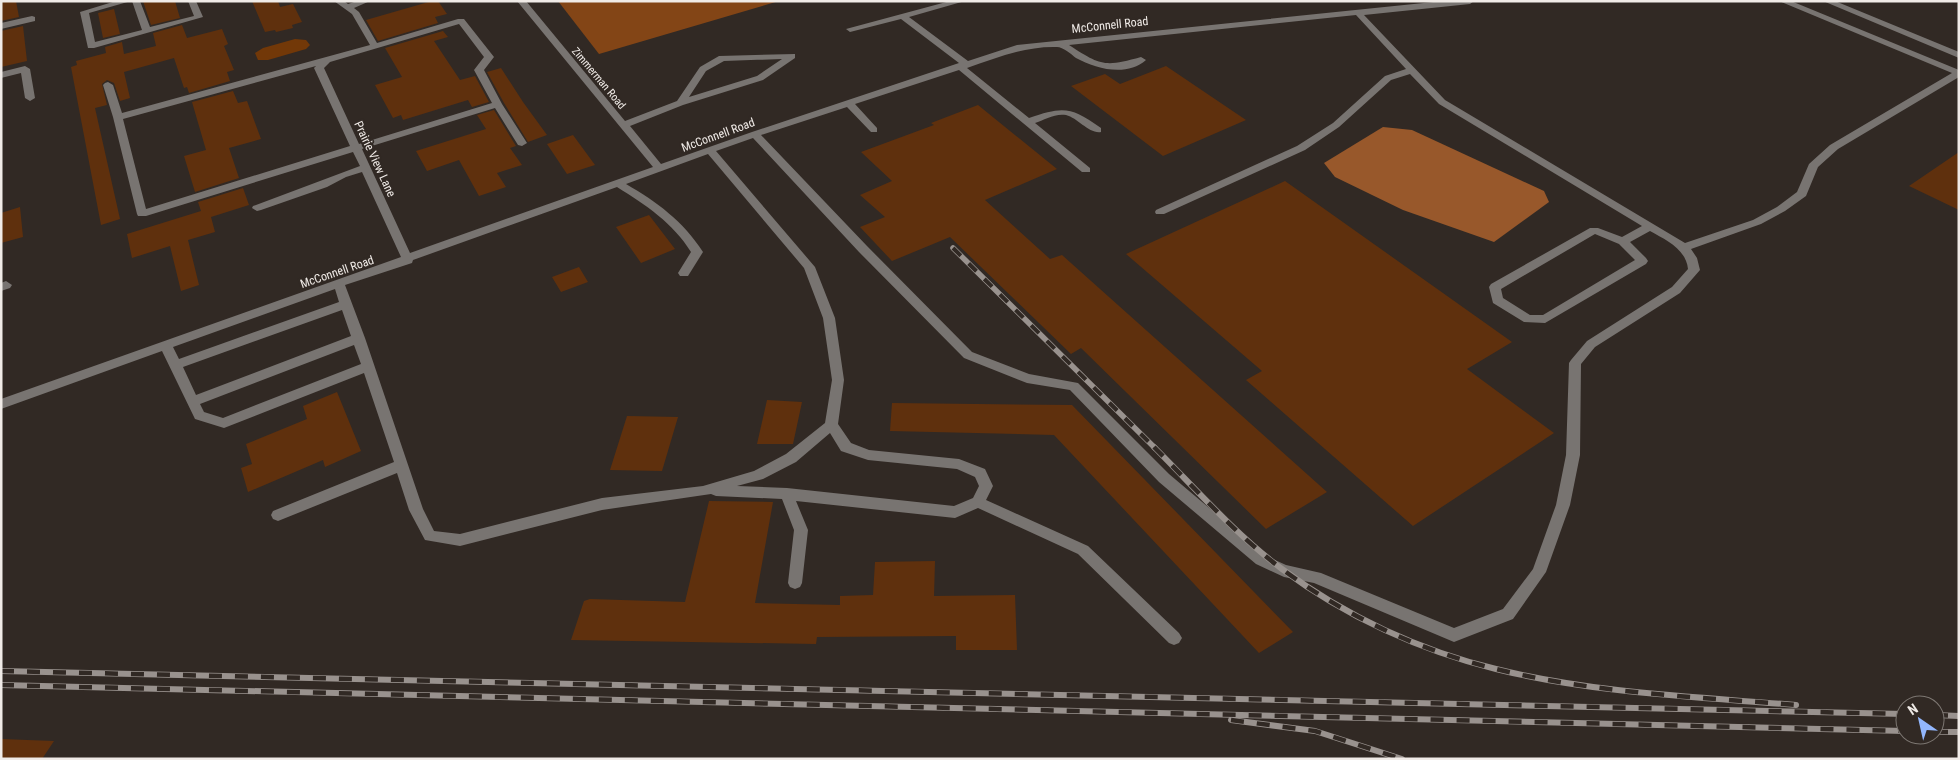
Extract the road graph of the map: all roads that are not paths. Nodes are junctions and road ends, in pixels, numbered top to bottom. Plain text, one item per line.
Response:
1 (127, 1) edge
2 (136, 1) edge
3 (192, 1) edge
4 (338, 1) edge
5 (366, 1) edge
6 (521, 1) edge
7 (961, 1) edge
8 (1470, 1) edge
9 (1784, 1) edge
10 (1827, 1) edge
11 (347, 7) junction
12 (1358, 13) junction
13 (903, 16) junction
14 (32, 19) dead end
15 (1, 26) edge
16 (850, 28) dead end
17 (147, 31) junction
18 (1060, 43) junction
19 (375, 46) junction
20 (1959, 55) edge
21 (327, 60) junction
22 (1141, 60) dead end
23 (962, 65) junction
24 (1412, 70) junction
25 (1959, 73) edge
26 (1, 75) edge
27 (108, 85) dead end
28 (30, 98) dead end
29 (680, 103) junction
30 (497, 104) junction
31 (849, 104) junction
32 (118, 117) junction
33 (1028, 122) junction
34 (624, 125) junction
35 (874, 130) dead end
36 (1098, 130) dead end
37 (755, 134) junction
38 (522, 143) dead end
39 (356, 148) junction
40 (710, 151) junction
41 (365, 168) junction
42 (660, 169) junction
43 (1086, 170) dead end
44 (619, 184) junction
45 (257, 208) dead end
46 (1160, 212) dead end
47 (1650, 226) junction
48 (1623, 241) junction
49 (1684, 247) junction
50 (408, 260) junction
51 (684, 273) dead end
52 (339, 284) junction
53 (346, 304) junction
54 (359, 338) junction
55 (166, 346) junction
56 (176, 366) junction
57 (368, 366) junction
58 (192, 402) junction
59 (1, 404) edge
60 (831, 426) junction
61 (402, 465) junction
62 (703, 491) junction
63 (787, 494) junction
64 (978, 502) junction
65 (278, 516) dead end
66 (795, 583) dead end
67 (1174, 638) dead end

1 - 17 street
2 - 17 street
3 - 17 street
4 - 11 street
5 - 11 street
6 - 34 street, Zimmerman Road
7 - 13 street
8 - 12 street, McConnell Road
9 - 25 street
10 - 20 street
11 - 19 street
12 - 18 street, McConnell Road
12 - 24 street
13 - 16 street
13 - 23 street
14 - 15 street
18 - 22 street
18 - 23 street, McConnell Road
19 - 21 street
19 - 30 street
21 - 32 street
21 - 39 street, Prairie View Lane
23 - 31 street, McConnell Road
23 - 33 street
24 - 46 street
24 - 47 street
25 - 49 street
26 - 28 street
27 - 32 street
29 - 29 street
29 - 34 street
30 - 38 street
30 - 39 street
31 - 35 street
31 - 37 street, McConnell Road
32 - 39 street
33 - 36 street
33 - 43 street
34 - 42 street, Zimmerman Road
37 - 40 street, McConnell Road
37 - 49 street
39 - 41 street, Prairie View Lane
40 - 42 street, McConnell Road
40 - 60 street
41 - 45 street
41 - 50 street, Prairie View Lane
42 - 44 street, McConnell Road
44 - 50 street, McConnell Road
44 - 51 street
47 - 48 street
47 - 49 street
48 - 48 street
50 - 52 street, McConnell Road
52 - 53 street
52 - 55 street, McConnell Road
53 - 54 street
53 - 56 street
54 - 57 street
54 - 58 street
55 - 56 street
55 - 59 street, McConnell Road
56 - 58 street
57 - 58 street
57 - 61 street
60 - 62 street
60 - 64 street
61 - 62 street
61 - 65 street
62 - 63 street
63 - 64 street
63 - 66 street
64 - 67 street

